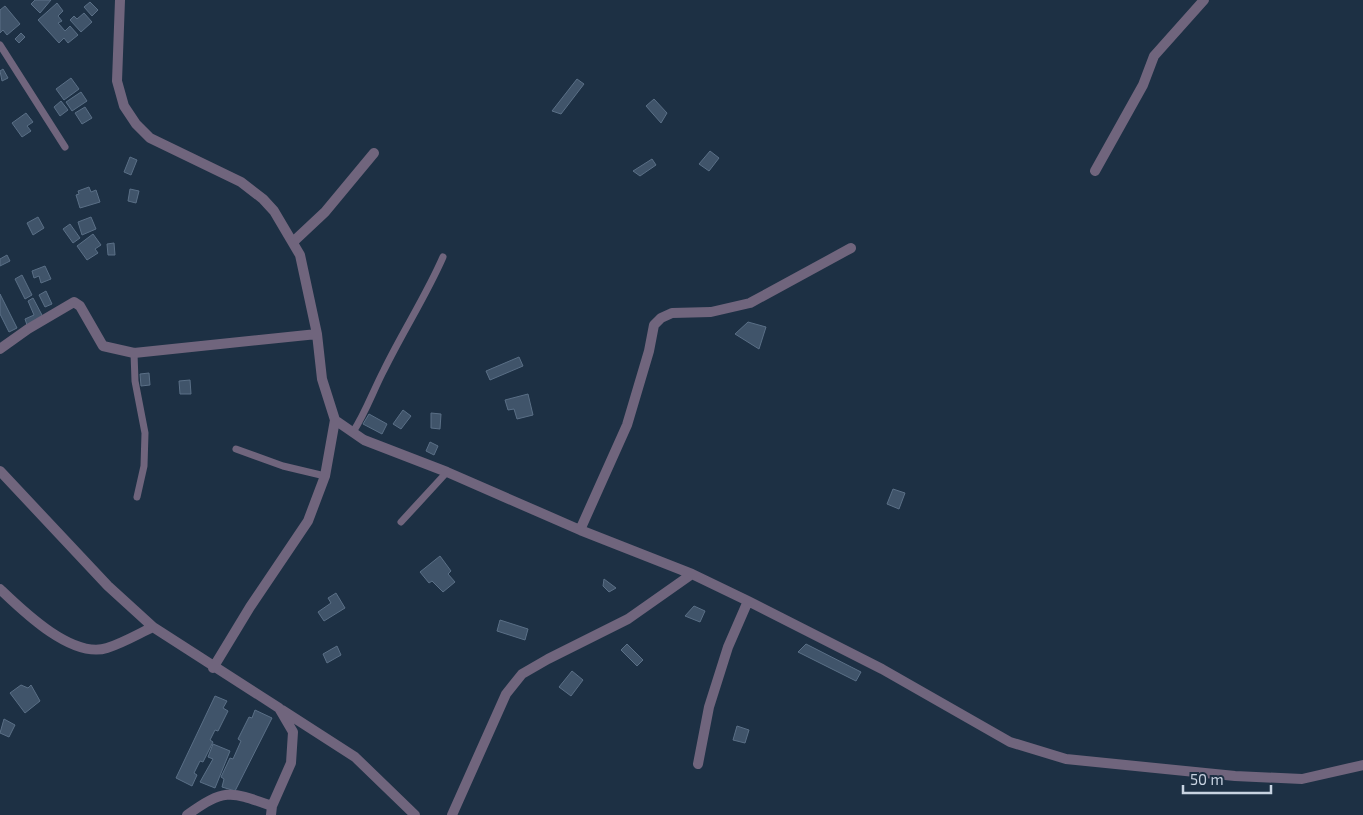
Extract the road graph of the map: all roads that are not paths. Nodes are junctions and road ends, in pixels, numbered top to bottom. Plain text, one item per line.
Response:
1 (120, 0) edge
2 (1204, 0) edge
3 (0, 45) edge
4 (65, 147) dead end
5 (374, 153) dead end
6 (1095, 171) dead end
7 (293, 242) junction
8 (851, 248) dead end
9 (443, 256) dead end
10 (317, 334) junction
11 (0, 349) edge
12 (134, 353) junction
13 (335, 420) junction
14 (353, 432) junction
15 (236, 449) dead end
16 (0, 471) edge
17 (448, 472) junction
18 (325, 476) junction
19 (137, 497) dead end
20 (401, 522) dead end
21 (580, 530) junction
22 (692, 574) junction
23 (3, 594) edge
24 (748, 601) junction
25 (153, 627) junction
26 (213, 668) junction
27 (279, 708) junction
28 (698, 764) dead end
29 (1363, 765) edge
30 (272, 811) edge
31 (187, 815) edge
32 (415, 815) edge
33 (452, 815) edge

1 - 7 street
2 - 6 street
3 - 4 lane
5 - 7 street
7 - 10 street
8 - 21 street
9 - 14 lane
10 - 12 street
10 - 13 street
11 - 12 street
12 - 19 lane
13 - 14 street
13 - 18 street
14 - 17 street
15 - 18 lane
16 - 25 street
17 - 20 lane
17 - 21 street
18 - 26 street
21 - 22 street
22 - 24 street
22 - 33 street
23 - 25 street
24 - 28 street
24 - 29 street
25 - 26 street
26 - 27 street
27 - 30 street
27 - 32 street
30 - 31 street

